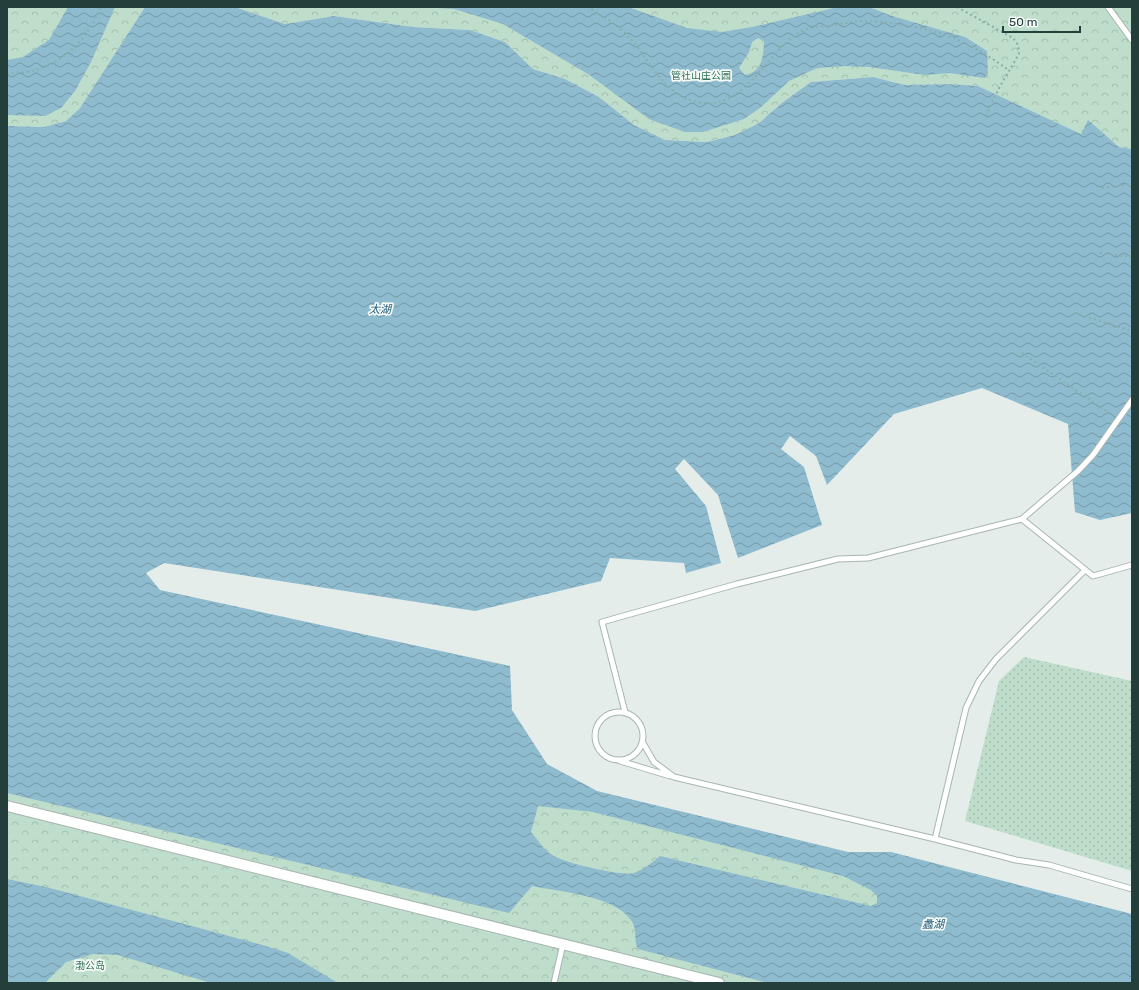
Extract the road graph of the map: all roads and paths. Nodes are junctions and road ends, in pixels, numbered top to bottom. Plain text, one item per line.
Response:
1 (101, 7) edge
2 (587, 7) edge
3 (958, 7) edge
4 (1108, 7) edge
5 (1132, 40) edge
6 (1010, 71) junction
7 (7, 74) edge
8 (985, 118) dead end
9 (1132, 184) edge
10 (1102, 188) dead end
11 (1100, 253) dead end
12 (1132, 257) edge
13 (1075, 313) dead end
14 (1132, 331) edge
15 (1022, 353) dead end
16 (1132, 400) edge
17 (1119, 420) junction
18 (1022, 519) junction
19 (1132, 565) edge
20 (1085, 570) junction
21 (625, 712) junction
22 (643, 743) junction
23 (619, 760) junction
24 (674, 777) junction
25 (7, 806) edge
26 (935, 839) junction
27 (1132, 889) edge
28 (563, 944) junction
29 (554, 983) edge
30 (719, 983) edge

1 - 7 path
2 - 6 path
3 - 6 path
4 - 5 lane
6 - 8 path
9 - 10 path
11 - 12 path
13 - 14 path
15 - 17 path
16 - 17 lane
17 - 18 lane
18 - 20 lane
18 - 21 lane
19 - 20 lane
20 - 26 lane
21 - 22 lane
21 - 23 lane
22 - 23 lane
22 - 24 lane
23 - 24 lane
24 - 26 lane
25 - 28 street
26 - 27 lane
28 - 29 lane
28 - 30 street

